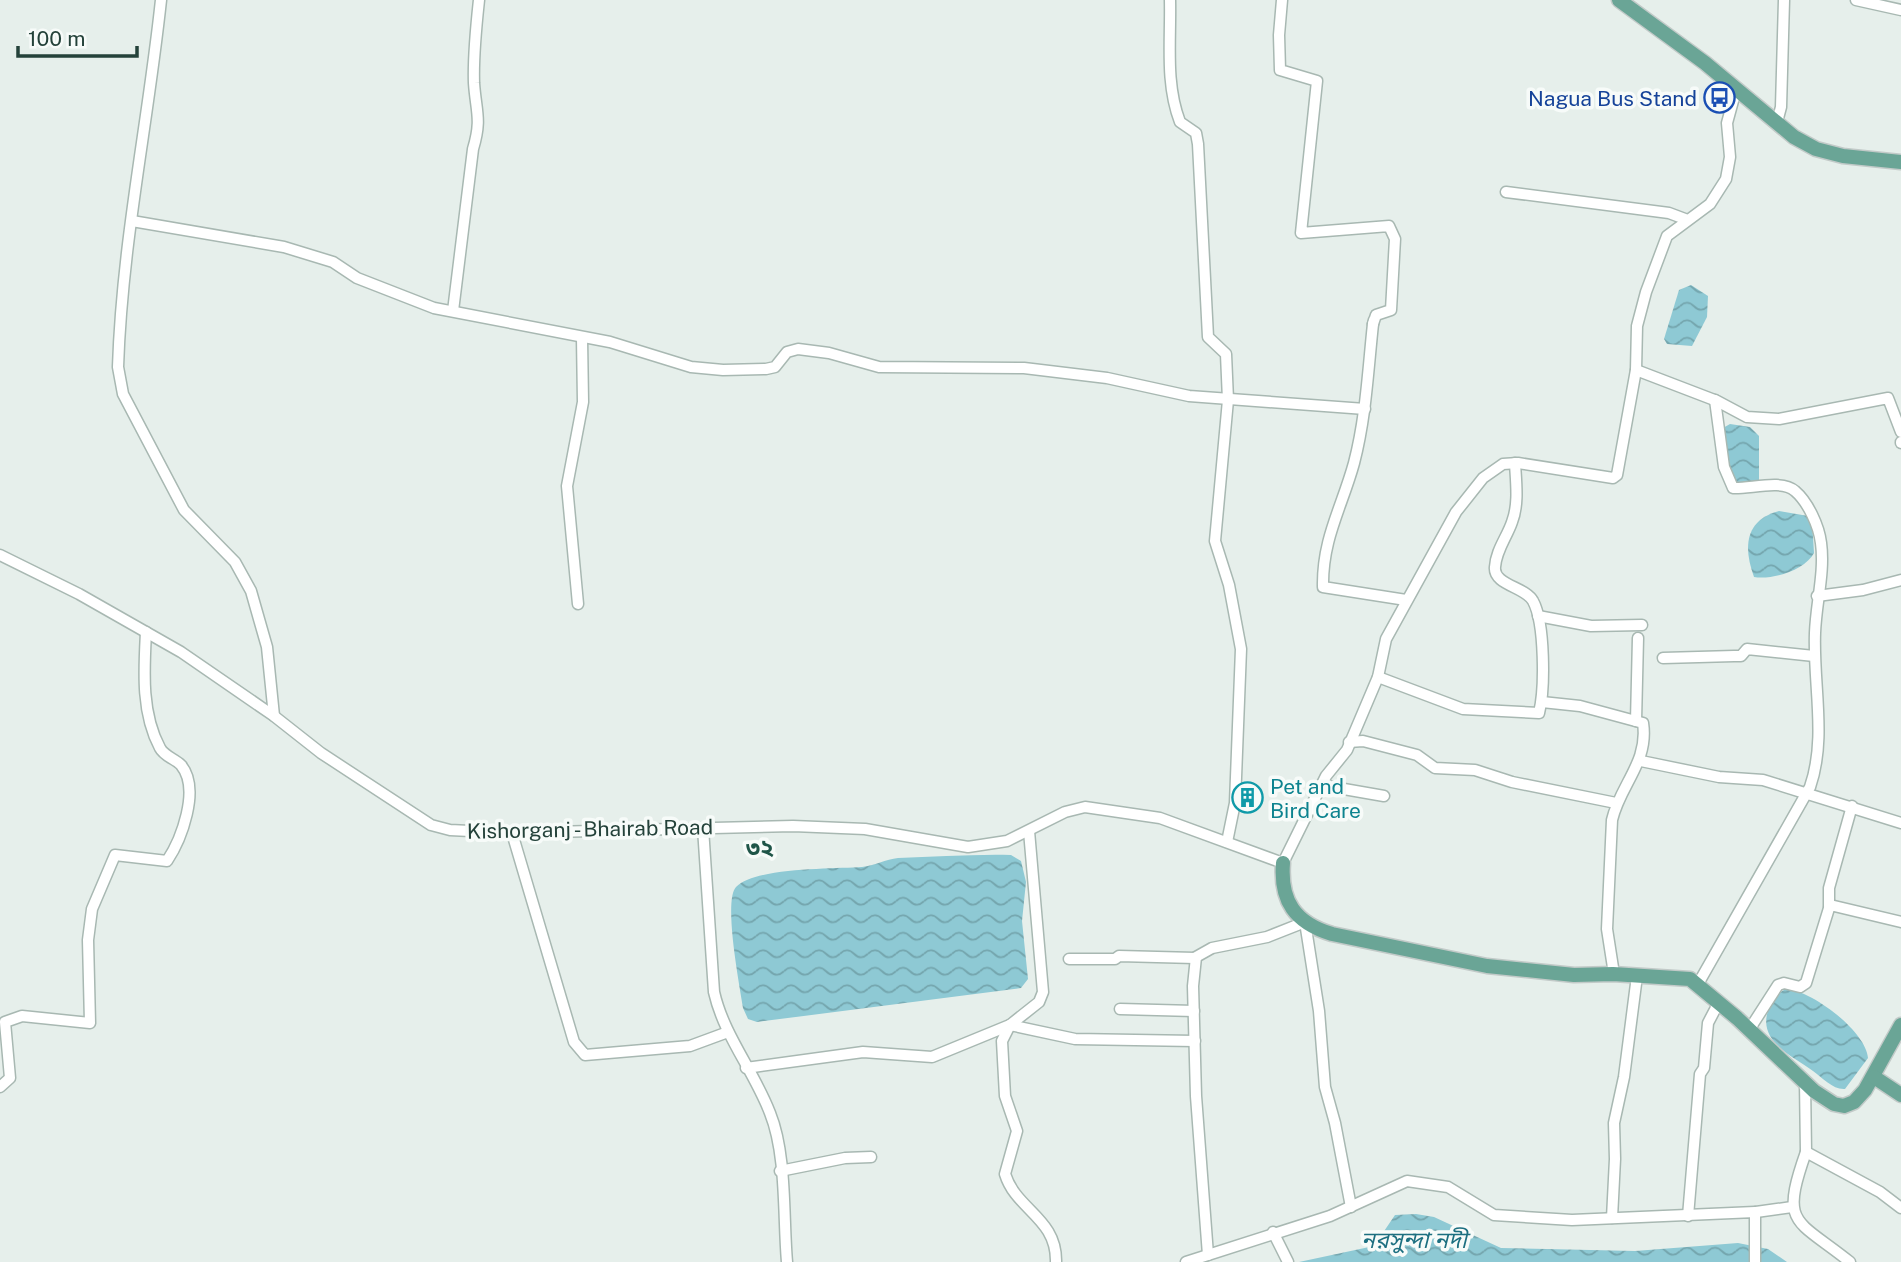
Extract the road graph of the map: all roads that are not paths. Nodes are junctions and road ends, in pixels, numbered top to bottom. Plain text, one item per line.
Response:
1 (161, 0) edge
2 (479, 0) edge
3 (1170, 0) edge
4 (1282, 0) edge
5 (1619, 0) edge
6 (1784, 0) edge
7 (1856, 0) edge
8 (1901, 10) edge
9 (1736, 90) junction
10 (1777, 122) junction
11 (1901, 162) edge
12 (1506, 192) dead end
13 (1685, 219) junction
14 (132, 221) junction
15 (453, 311) junction
16 (582, 338) junction
17 (1636, 370) junction
18 (1228, 400) junction
19 (1715, 400) junction
20 (1365, 409) junction
21 (1901, 432) edge
22 (1515, 463) junction
23 (0, 555) edge
24 (1901, 580) edge
25 (1818, 596) junction
26 (1406, 600) junction
27 (578, 604) dead end
28 (1538, 616) junction
29 (1642, 625) dead end
30 (146, 632) junction
31 (1638, 638) dead end
32 (1814, 656) junction
33 (1663, 658) dead end
34 (1378, 677) junction
35 (1542, 702) junction
36 (274, 716) junction
37 (1636, 721) junction
38 (1349, 742) junction
39 (1641, 761) junction
40 (1321, 785) junction
41 (1807, 792) junction
42 (1384, 796) dead end
43 (1616, 803) junction
44 (1852, 806) junction
45 (1901, 823) edge
46 (702, 828) junction
47 (1029, 831) junction
48 (512, 833) junction
49 (1227, 842) junction
50 (1283, 863) junction
51 (1829, 906) junction
52 (1305, 922) junction
53 (1901, 922) edge
54 (1195, 958) junction
55 (1069, 959) dead end
56 (1614, 974) junction
57 (1637, 976) junction
58 (1698, 984) junction
59 (1719, 1002) junction
60 (1121, 1009) dead end
61 (1194, 1011) junction
62 (1010, 1025) junction
63 (1901, 1025) edge
64 (1749, 1030) junction
65 (728, 1032) junction
66 (1195, 1041) junction
67 (746, 1068) junction
68 (1874, 1077) junction
69 (1805, 1083) junction
70 (0, 1087) edge
71 (1901, 1095) edge
72 (1806, 1152) junction
73 (872, 1157) dead end
74 (780, 1171) junction
75 (1351, 1207) junction
76 (1792, 1207) junction
77 (1901, 1208) edge
78 (1756, 1212) junction
79 (1688, 1216) junction
80 (1612, 1218) junction
81 (1273, 1232) junction
82 (1208, 1255) junction
83 (786, 1262) edge
84 (1056, 1262) edge
85 (1186, 1262) edge
86 (1288, 1262) edge
87 (1755, 1262) edge
88 (1850, 1262) edge

1 - 14 street
2 - 15 street
3 - 18 street
4 - 20 street
5 - 9 main road
6 - 10 street
7 - 8 street
9 - 10 main road
9 - 13 street
10 - 11 main road
12 - 13 street
13 - 17 street
14 - 15 street
14 - 36 street
15 - 16 street
16 - 18 street
16 - 27 street
17 - 19 street
17 - 22 street
18 - 20 street
18 - 49 street
19 - 21 street
19 - 25 street
20 - 26 street
22 - 26 street
22 - 28 street
23 - 30 street, Kishorganj - Bhairab Road
24 - 25 street
25 - 32 street
26 - 34 street
28 - 29 street
28 - 35 street
30 - 36 street, Kishorganj - Bhairab Road
30 - 70 street
31 - 37 street
32 - 33 street
32 - 41 street
34 - 35 street
34 - 38 street
35 - 37 street
36 - 48 street, Kishorganj - Bhairab Road
37 - 39 street
38 - 40 street
38 - 43 street
39 - 41 street
39 - 43 street
40 - 42 street
40 - 50 street
41 - 44 street
41 - 58 street
43 - 56 street
44 - 45 street
44 - 51 street
46 - 47 street, Kishorganj - Bhairab Road
46 - 48 street, Kishorganj - Bhairab Road
46 - 65 street
47 - 49 street, Kishorganj - Bhairab Road
47 - 62 street
48 - 65 street
49 - 50 street, Kishorganj - Bhairab Road
50 - 52 main road
51 - 53 street
51 - 64 street
52 - 54 street
52 - 56 main road
52 - 75 street
54 - 55 street
54 - 61 street
56 - 57 main road
57 - 58 main road
57 - 80 street
58 - 59 main road
59 - 64 main road
59 - 79 street
60 - 61 street
61 - 66 street
62 - 66 street
62 - 67 street
62 - 84 street
63 - 68 main road
64 - 69 main road
65 - 67 street
66 - 82 street
67 - 74 street
68 - 69 main road
68 - 71 main road
69 - 72 street
72 - 76 street
72 - 77 street
73 - 74 street
74 - 83 street
75 - 80 street
75 - 81 street
76 - 78 street
76 - 88 street
78 - 79 street
78 - 87 street
79 - 80 street
81 - 82 street
81 - 86 street
82 - 85 street

